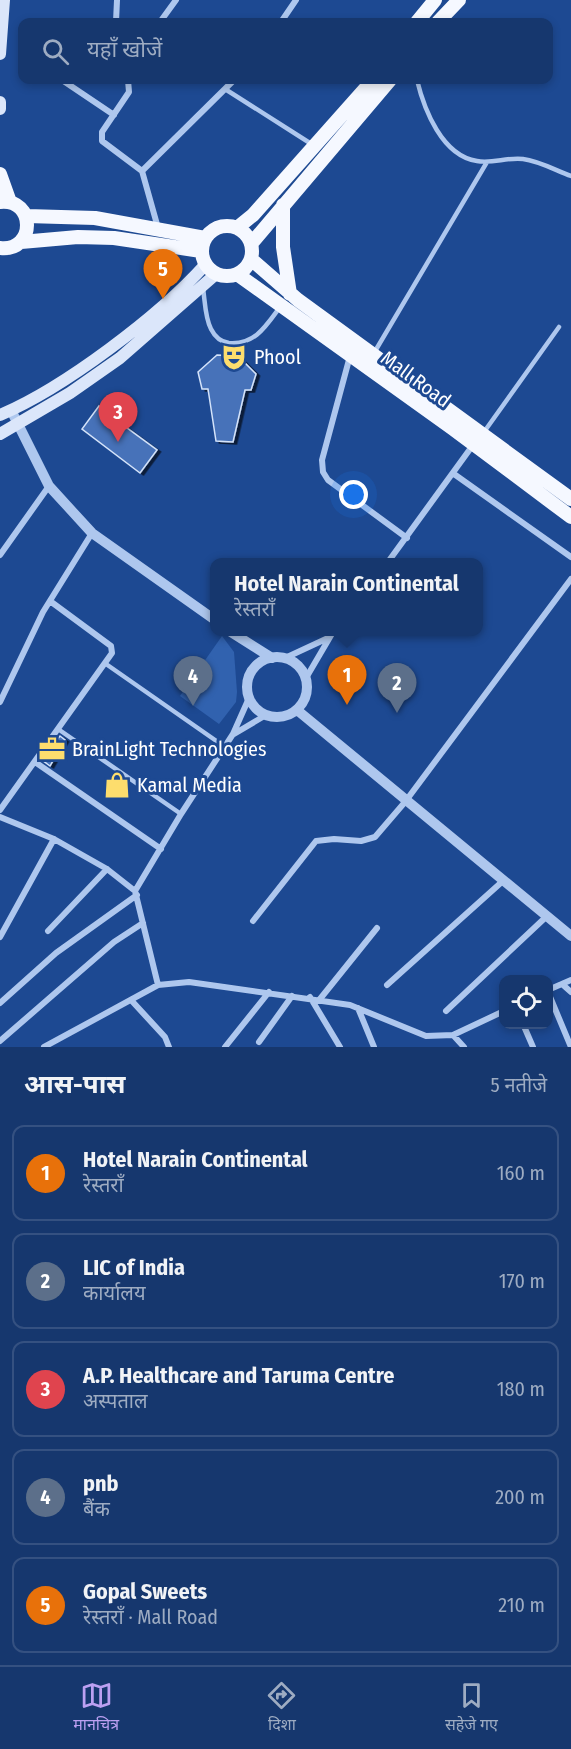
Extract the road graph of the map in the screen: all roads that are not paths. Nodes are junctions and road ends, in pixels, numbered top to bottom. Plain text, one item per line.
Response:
1 (4, 0) edge
2 (117, 0) edge
3 (176, 0) edge
4 (296, 0) edge
5 (435, 0) edge
6 (459, 0) edge
7 (116, 18) edge
8 (163, 18) edge
9 (284, 18) edge
10 (420, 18) edge
11 (442, 18) edge
12 (0, 54) edge
13 (68, 84) edge
14 (128, 84) edge
15 (230, 84) edge
16 (369, 84) edge
17 (387, 84) edge
18 (418, 84) edge
19 (225, 89) junction
20 (0, 102) edge
21 (0, 109) edge
22 (114, 115) junction
23 (313, 145) junction
24 (486, 162) junction
25 (142, 171) junction
26 (0, 174) edge
27 (571, 176) edge
28 (5, 202) edge
29 (283, 205) junction
30 (27, 216) junction
31 (158, 228) junction
32 (237, 228) junction
33 (21, 242) junction
34 (0, 248) edge
35 (251, 251) junction
36 (207, 257) junction
37 (237, 274) junction
38 (202, 284) junction
39 (286, 299) junction
40 (559, 327) dead end
41 (350, 355) junction
42 (373, 355) junction
43 (6, 412) edge
44 (17, 424) junction
45 (0, 434) edge
46 (478, 439) junction
47 (454, 474) junction
48 (49, 486) junction
49 (571, 499) edge
50 (571, 518) edge
51 (92, 533) junction
52 (407, 538) junction
53 (0, 555) edge
54 (571, 557) edge
55 (391, 558) edge
56 (571, 579) edge
57 (50, 601) junction
58 (210, 616) edge
59 (237, 636) edge
60 (328, 638) joint
61 (247, 643) junction
62 (272, 658) junction
63 (285, 658) junction
64 (106, 664) junction
65 (257, 664) junction
66 (306, 678) junction
67 (249, 698) junction
68 (0, 702) edge
69 (297, 710) junction
70 (266, 715) junction
71 (58, 729) junction
72 (233, 734) junction
73 (225, 747) junction
74 (34, 762) junction
75 (405, 802) junction
76 (0, 810) edge
77 (181, 814) junction
78 (0, 817) edge
79 (54, 839) junction
80 (161, 849) junction
81 (107, 869) junction
82 (504, 880) junction
83 (136, 893) junction
84 (547, 916) junction
85 (253, 921) dead end
86 (143, 923) junction
87 (377, 928) dead end
88 (48, 931) dead end
89 (571, 936) edge
90 (0, 937) edge
91 (571, 980) edge
92 (562, 984) junction
93 (158, 985) junction
94 (387, 985) dead end
95 (553, 989) edge
96 (269, 992) junction
97 (571, 992) edge
98 (292, 996) junction
99 (310, 998) junction
100 (320, 999) junction
101 (131, 1000) junction
102 (553, 1001) edge
103 (0, 1003) edge
104 (358, 1008) junction
105 (446, 1011) dead end
106 (499, 1013) edge
107 (525, 1029) edge
108 (453, 1035) junction
109 (0, 1041) edge
110 (259, 1042) dead end
111 (44, 1047) edge
112 (169, 1047) edge
113 (225, 1047) edge
114 (340, 1047) edge
115 (375, 1047) edge
116 (464, 1047) edge
117 (533, 1047) edge
118 (571, 1047) edge

1 - 12 main road
2 - 7 street
3 - 8 street
4 - 9 street
5 - 10 main road
6 - 11 main road
13 - 22 street
14 - 22 street
15 - 19 street
16 - 23 main road
17 - 29 main road
18 - 24 lane
19 - 23 lane
19 - 25 street
20 - 21 main road
22 - 25 street
23 - 32 main road
24 - 27 lane
24 - 42 lane
25 - 31 street
26 - 28 main road
28 - 30 main road
29 - 35 main road
29 - 39 main road
30 - 31 main road
30 - 33 main road
31 - 36 main road
32 - 35 main road
32 - 36 main road
33 - 34 main road
33 - 36 main road
35 - 37 main road
35 - 39 main road, Mall Road
36 - 37 main road
36 - 38 main road
36 - 43 main road
37 - 39 main road, Mall Road
38 - 39 lane
38 - 44 main road
39 - 41 main road, Mall Road
39 - 42 main road, Mall Road
40 - 46 lane
41 - 46 main road, Mall Road
41 - 52 street
42 - 46 main road, Mall Road
43 - 44 street
44 - 45 main road
44 - 48 street
46 - 47 street
46 - 49 main road, Mall Road
46 - 50 main road, Mall Road
47 - 52 street
47 - 54 street
48 - 51 street
48 - 53 street
51 - 57 street
51 - 58 street
52 - 55 street
56 - 75 street
57 - 64 street
57 - 68 street
59 - 61 street
60 - 63 street
60 - 66 street
61 - 62 street
61 - 65 street
62 - 63 street
62 - 65 street
63 - 66 street
64 - 71 street
64 - 73 lane
65 - 67 street
66 - 69 street
67 - 70 street
67 - 72 street
69 - 70 street
69 - 75 street
70 - 72 street
71 - 74 street
71 - 77 lane
72 - 73 street
73 - 77 street
74 - 76 street
74 - 80 street
75 - 82 street
75 - 85 street
77 - 80 street
78 - 79 street
79 - 81 street
79 - 90 street
80 - 83 street
81 - 83 street
81 - 88 street
82 - 84 street
82 - 94 street
83 - 86 street
83 - 103 street
84 - 89 street
84 - 105 street
86 - 93 street
86 - 109 street
87 - 100 street
91 - 92 street
92 - 95 street
92 - 97 street
93 - 96 street
93 - 101 street
96 - 98 street
96 - 113 street
98 - 99 street
98 - 110 street
99 - 100 street
99 - 114 street
100 - 104 street
101 - 111 street
101 - 112 street
102 - 118 street
104 - 108 street
104 - 115 street
106 - 108 street
107 - 117 street
108 - 116 street

